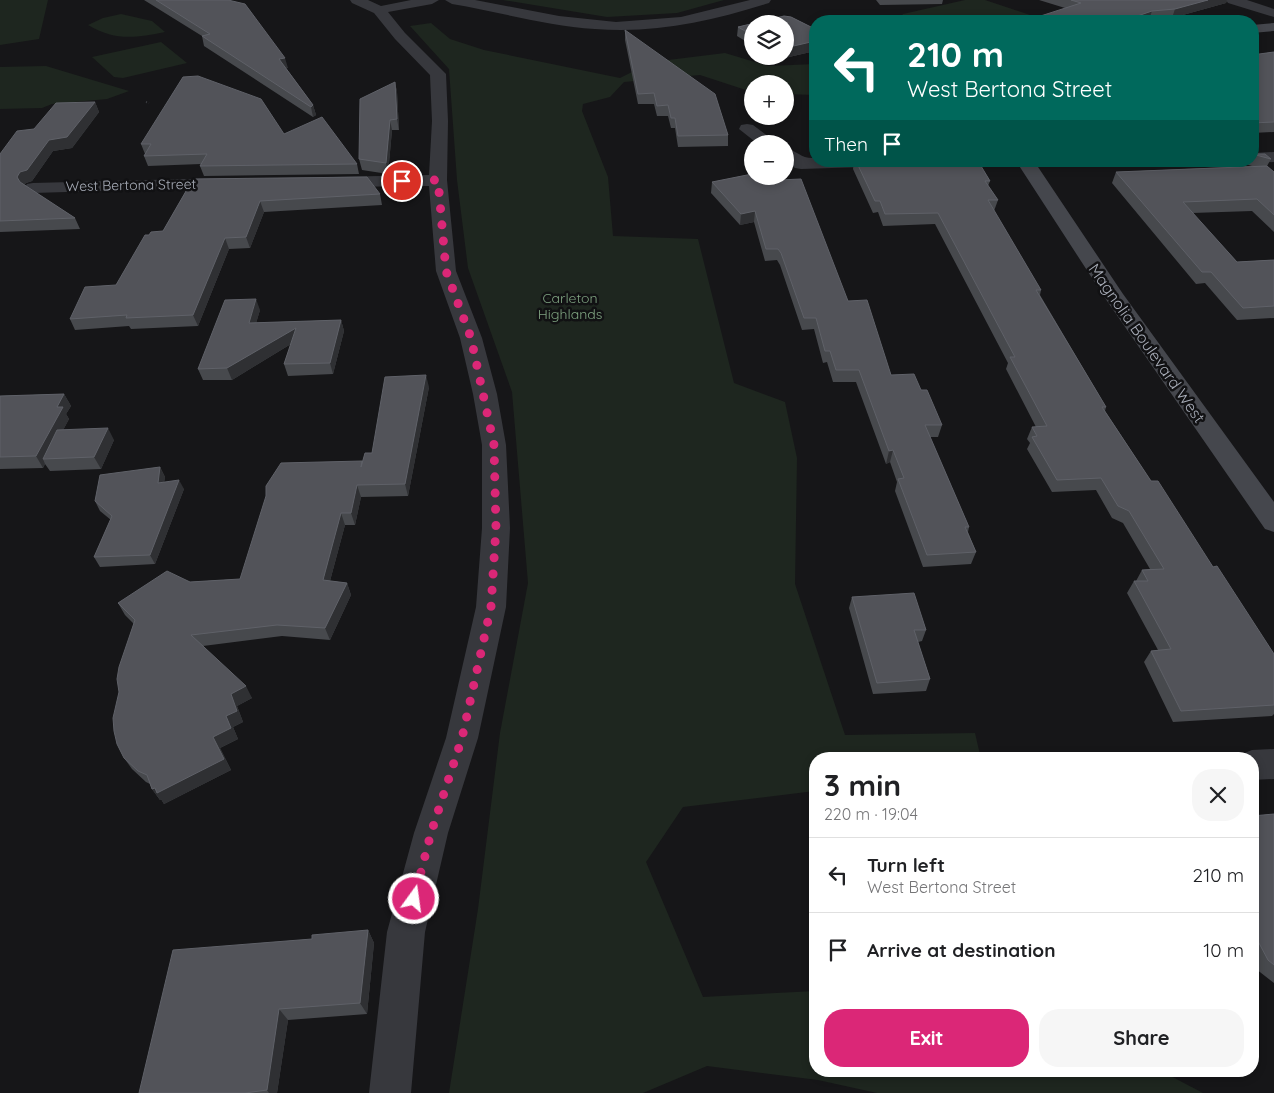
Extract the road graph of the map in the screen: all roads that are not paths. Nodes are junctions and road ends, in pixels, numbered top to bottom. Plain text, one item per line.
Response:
1 (432, 0) edge
2 (452, 0) edge
3 (764, 0) edge
4 (1233, 0) edge
5 (368, 5) edge
6 (1274, 13) edge
7 (1274, 27) edge
8 (1259, 28) edge
9 (748, 129) dead end
10 (757, 135) edge
11 (1274, 157) edge
12 (1259, 158) edge
13 (794, 159) edge
14 (809, 164) edge
15 (1029, 167) edge
16 (438, 180) junction
17 (320, 182) edge
18 (241, 183) edge
19 (33, 188) edge
20 (1274, 522) edge
21 (1274, 764) edge
22 (1259, 765) edge
23 (390, 1093) edge

1 - 5 street
2 - 3 street
4 - 6 street
5 - 16 street
7 - 8 street
9 - 10 street
11 - 12 street
13 - 14 street
15 - 20 street, Magnolia Boulevard West
16 - 17 street
16 - 23 street
18 - 19 street, West Bertona Street
21 - 22 street

